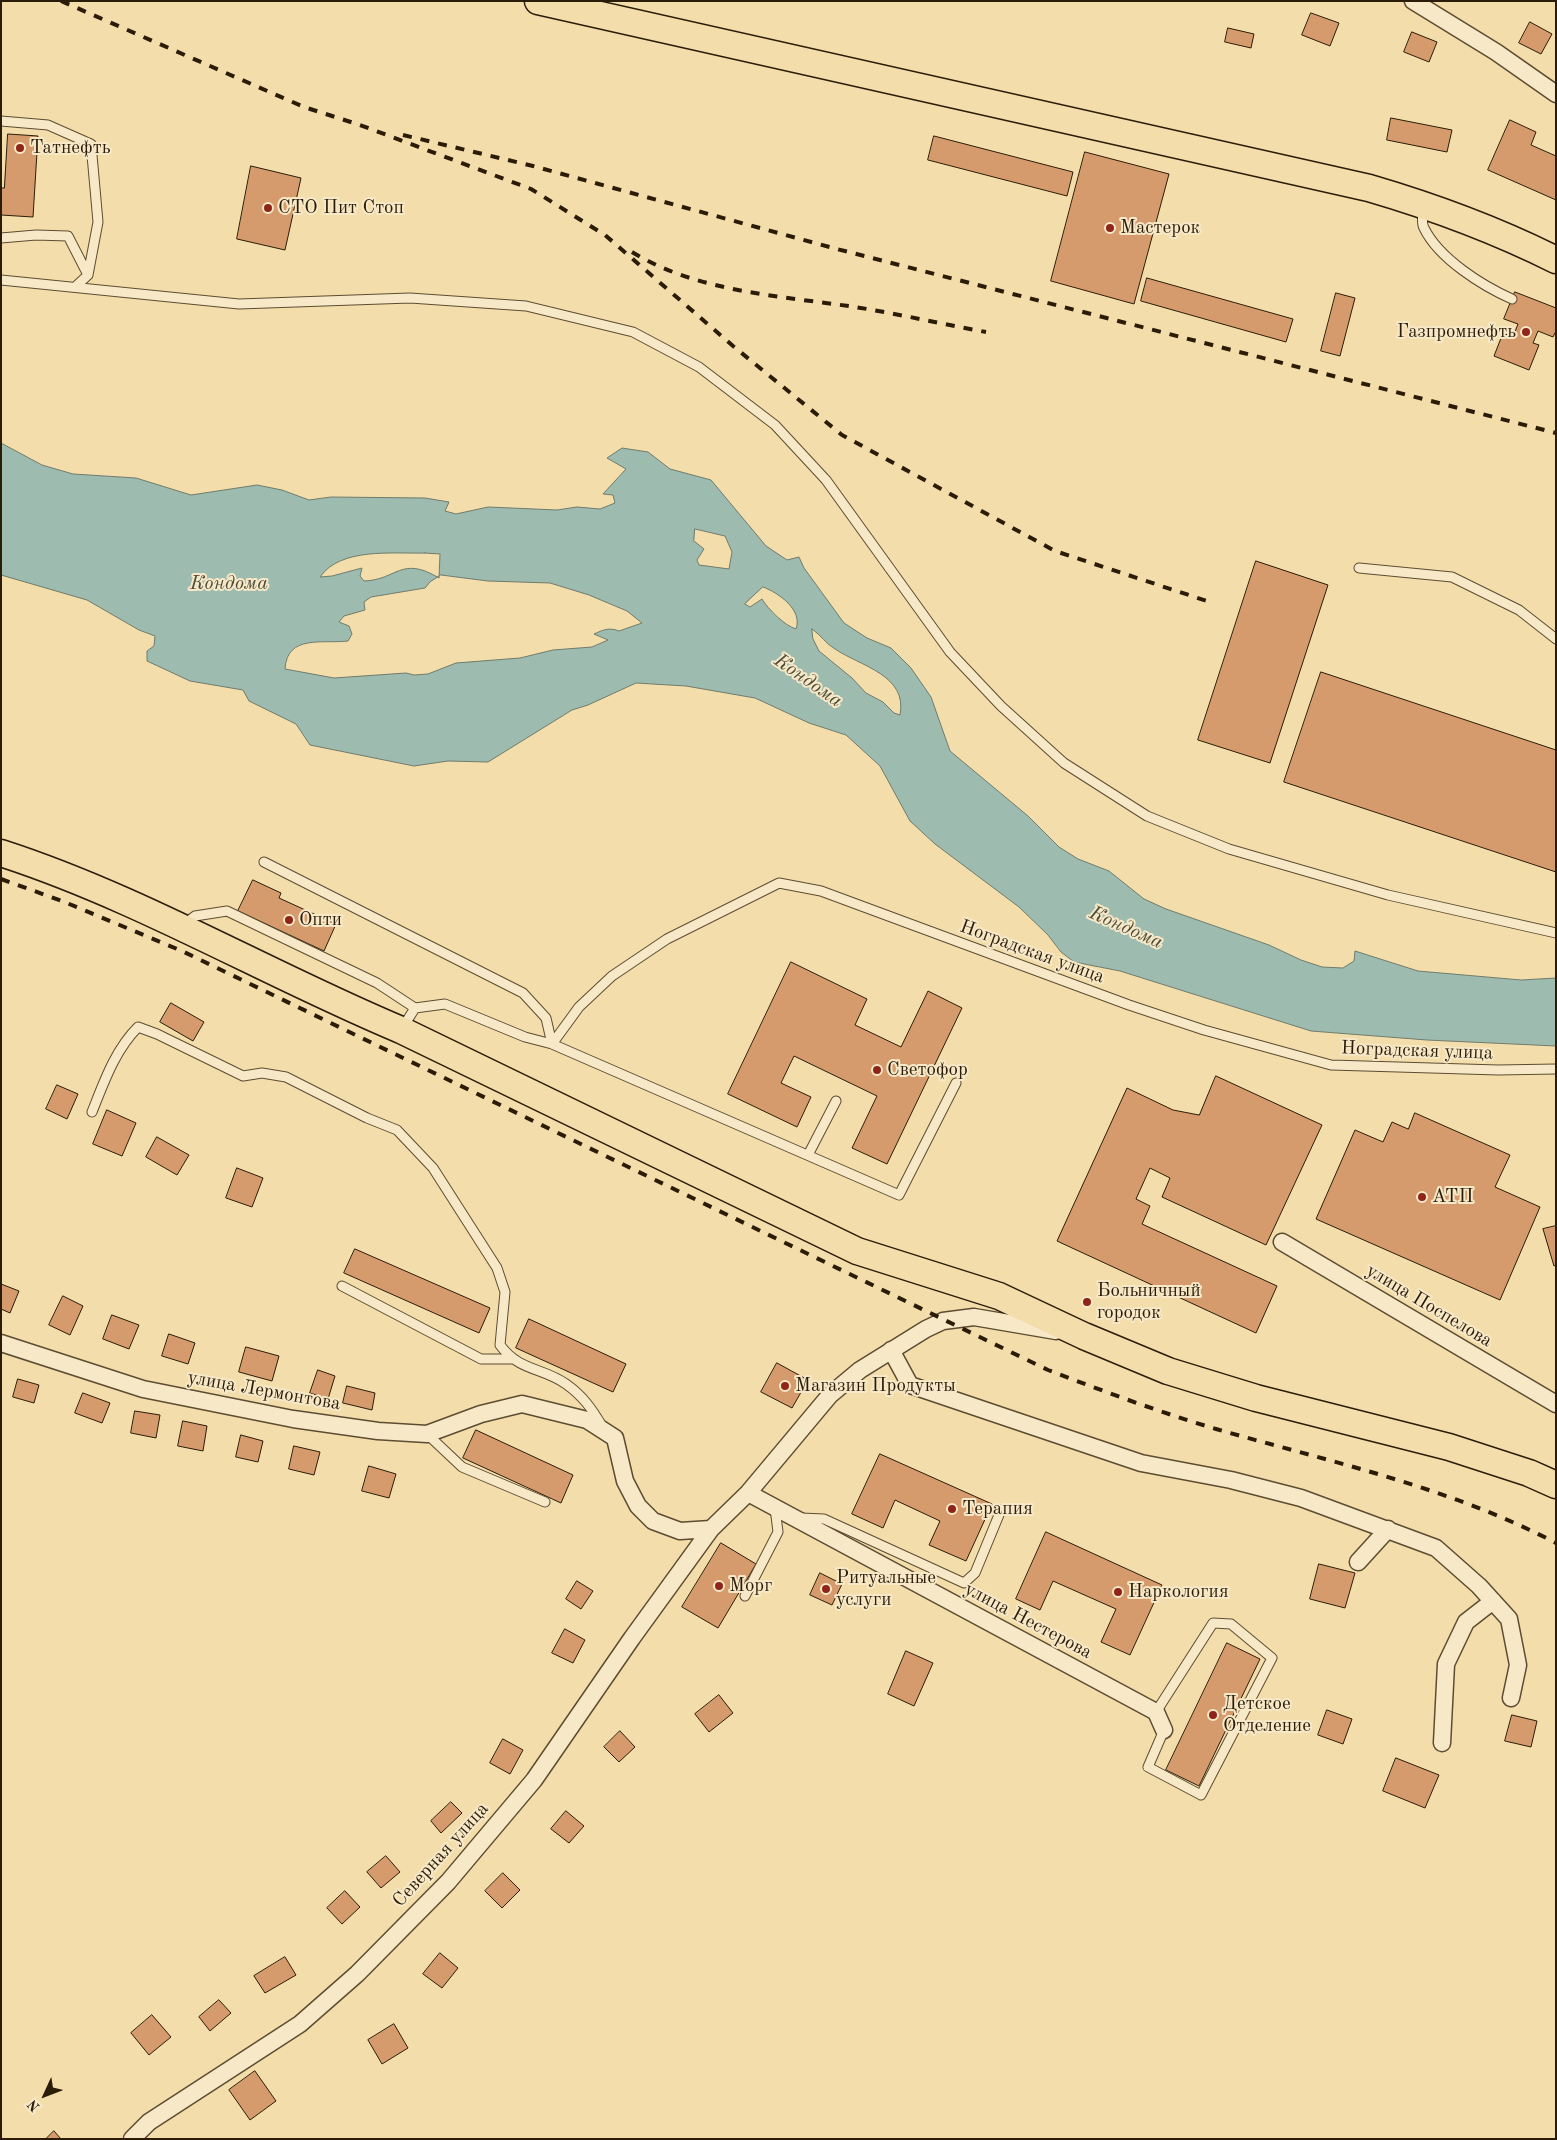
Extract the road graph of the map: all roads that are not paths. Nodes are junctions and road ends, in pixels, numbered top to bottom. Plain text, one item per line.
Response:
1 (538, 1) edge
2 (1413, 1) edge
3 (1556, 94) edge
4 (1, 121) edge
5 (1423, 204) junction
6 (1, 238) edge
7 (1556, 260) edge
8 (88, 276) junction
9 (1, 280) edge
10 (75, 287) junction
11 (1512, 299) dead end
12 (1359, 568) dead end
13 (1556, 639) edge
14 (1, 839) edge
15 (1, 853) edge
16 (264, 862) dead end
17 (90, 887) junction
18 (180, 927) junction
19 (1556, 933) edge
20 (415, 1008) junction
21 (401, 1030) junction
22 (552, 1044) junction
23 (1556, 1069) edge
24 (956, 1083) dead end
25 (836, 1101) dead end
26 (92, 1112) dead end
27 (808, 1155) junction
28 (1282, 1242) dead end
29 (342, 1286) dead end
30 (1084, 1336) junction
31 (1, 1342) edge
32 (891, 1350) junction
33 (511, 1359) junction
34 (1556, 1404) edge
35 (606, 1432) junction
36 (427, 1434) junction
37 (1556, 1485) edge
38 (748, 1493) junction
39 (545, 1502) dead end
40 (775, 1508) junction
41 (1001, 1510) dead end
42 (793, 1518) junction
43 (711, 1529) junction
44 (1388, 1530) junction
45 (1358, 1562) dead end
46 (745, 1596) dead end
47 (1493, 1601) junction
48 (1511, 1698) dead end
49 (1156, 1712) junction
50 (1164, 1730) joint
51 (1442, 1743) dead end
52 (132, 2139) edge

1 - 5 main road
2 - 3 street
4 - 8 lane
5 - 7 main road
5 - 11 lane
6 - 8 lane
8 - 10 lane
9 - 10 lane
10 - 19 lane
12 - 13 lane
14 - 17 main road
15 - 17 main road
16 - 22 lane
17 - 18 main road
18 - 20 lane
18 - 21 main road
20 - 21 lane
20 - 22 lane
21 - 30 main road
22 - 23 lane, Ноградская улица
22 - 27 lane
24 - 27 lane
25 - 27 lane
26 - 33 lane
28 - 34 street, улица Поспелова
29 - 33 lane
30 - 32 street
30 - 37 main road
31 - 36 street, улица Лермонтова
32 - 38 street
32 - 44 street
33 - 35 lane
35 - 36 street, улица Лермонтова
35 - 43 street
36 - 39 lane
38 - 40 street, улица Нестерова
38 - 43 street
40 - 42 street, улица Нестерова
40 - 46 lane
41 - 42 lane
42 - 49 street, улица Нестерова
43 - 52 street, Северная улица
44 - 45 street
44 - 47 street
47 - 48 street
47 - 51 street
49 - 50 street
49 - 50 lane

